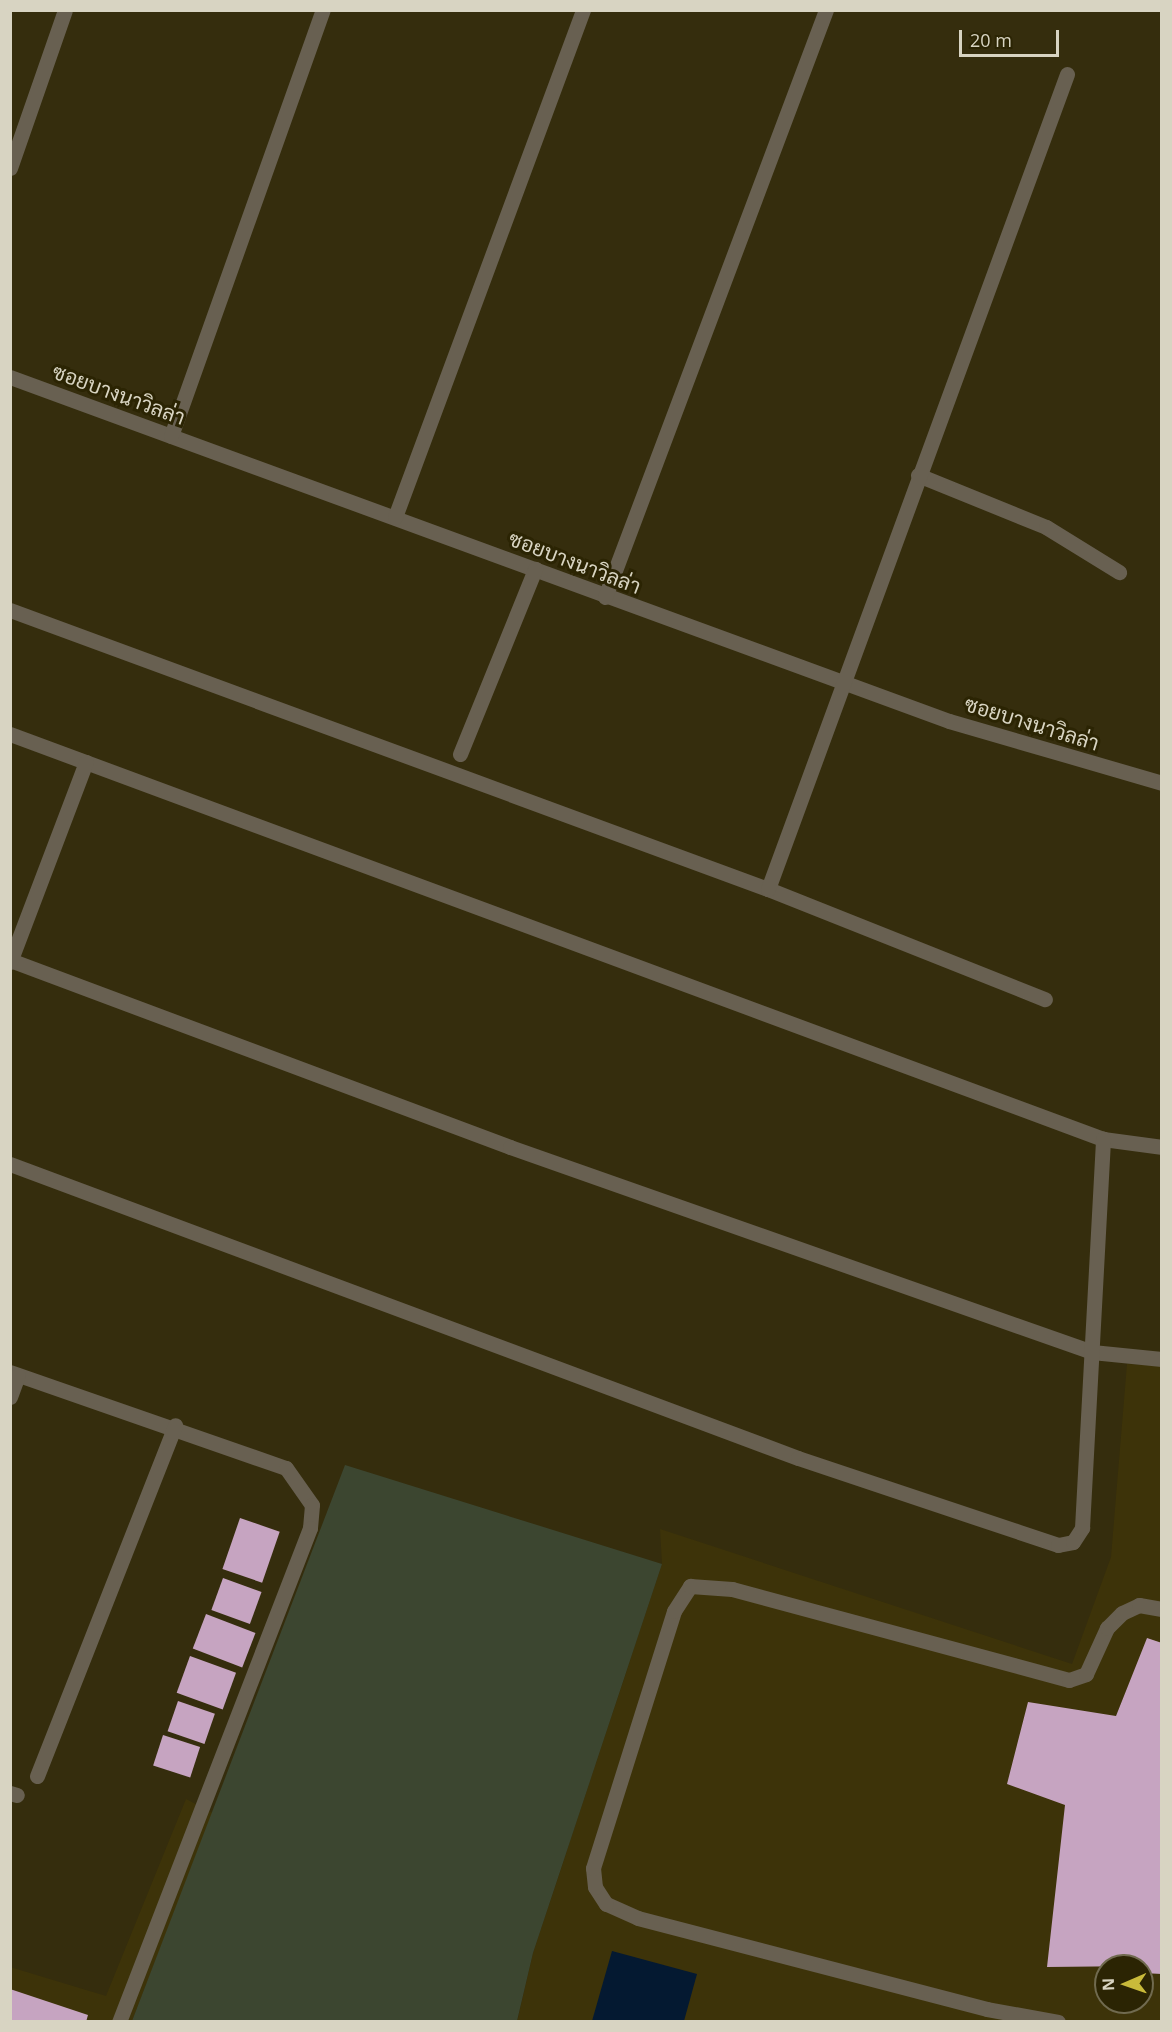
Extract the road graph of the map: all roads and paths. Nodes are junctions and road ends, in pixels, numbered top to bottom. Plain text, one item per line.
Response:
1 (65, 10) edge
2 (323, 10) edge
3 (583, 10) edge
4 (826, 10) edge
5 (1067, 74) dead end
6 (10, 168) edge
7 (10, 377) edge
8 (171, 436) junction
9 (918, 475) junction
10 (395, 517) junction
11 (535, 569) junction
12 (1119, 572) dead end
13 (605, 597) junction
14 (10, 610) edge
15 (843, 683) junction
16 (10, 734) edge
17 (460, 754) dead end
18 (86, 762) junction
19 (1161, 783) edge
20 (768, 889) junction
21 (11, 961) edge
22 (1045, 999) dead end
23 (1103, 1139) junction
24 (1161, 1147) edge
25 (10, 1164) edge
26 (1092, 1352) junction
27 (1161, 1359) edge
28 (14, 1374) edge
29 (10, 1397) edge
30 (175, 1425) junction
31 (1161, 1610) edge
32 (37, 1776) dead end
33 (119, 2022) edge
34 (1058, 2022) edge

1 - 6 street
2 - 8 street
3 - 10 street
4 - 13 street
5 - 9 street
7 - 8 street, ซอยบางนาวิลล่า
8 - 10 street, ซอยบางนาวิลล่า
9 - 12 street
9 - 15 street
10 - 11 street, ซอยบางนาวิลล่า
11 - 13 street, ซอยบางนาวิลล่า
11 - 17 street
13 - 15 street, ซอยบางนาวิลล่า
14 - 20 street
15 - 19 street, ซอยบางนาวิลล่า
15 - 20 street
16 - 18 street
18 - 21 street
18 - 23 street
20 - 22 street
21 - 26 street
23 - 24 street
23 - 26 street
25 - 26 street
26 - 27 street
28 - 29 street
28 - 30 street
30 - 32 street
30 - 33 street
31 - 34 street

